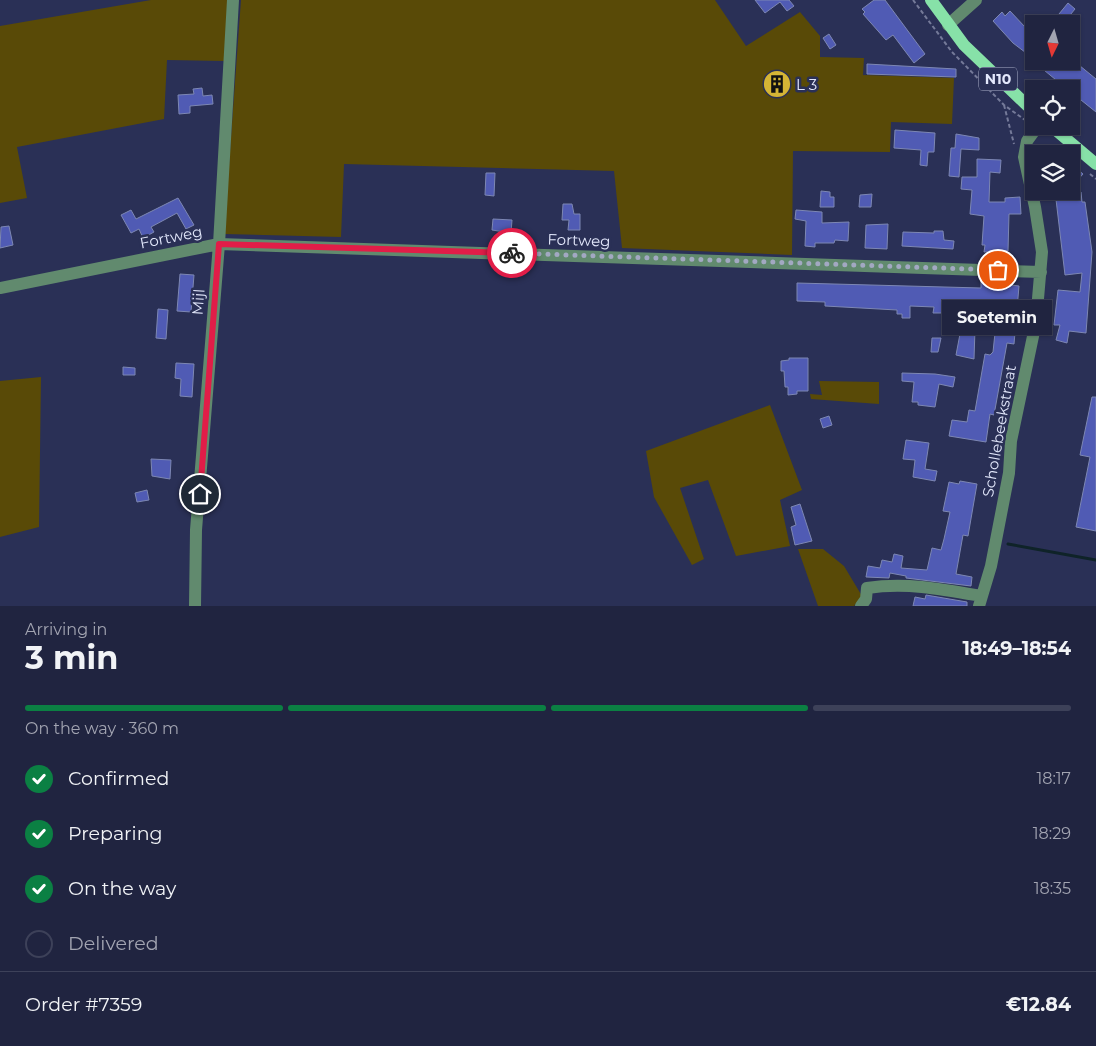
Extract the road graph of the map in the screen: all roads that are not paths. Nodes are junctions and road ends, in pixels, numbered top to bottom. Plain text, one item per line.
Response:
1 (233, 0) edge
2 (931, 0) edge
3 (976, 0) edge
4 (948, 25) junction
5 (1025, 104) edge
6 (1031, 135) edge
7 (1061, 135) edge
8 (1096, 164) edge
9 (219, 244) junction
10 (1041, 272) junction
11 (0, 288) edge
12 (980, 601) edge
13 (195, 606) edge
14 (862, 606) edge

1 - 9 street, Mijl
2 - 4 main road, N10
3 - 4 street
4 - 5 main road, N10
6 - 10 street, Schollebeekstraat
7 - 8 main road
9 - 10 street, Fortweg
9 - 11 street, Fortweg
9 - 13 street, Mijl
10 - 12 street, Schollebeekstraat
12 - 14 street, Schollebeekstraat

